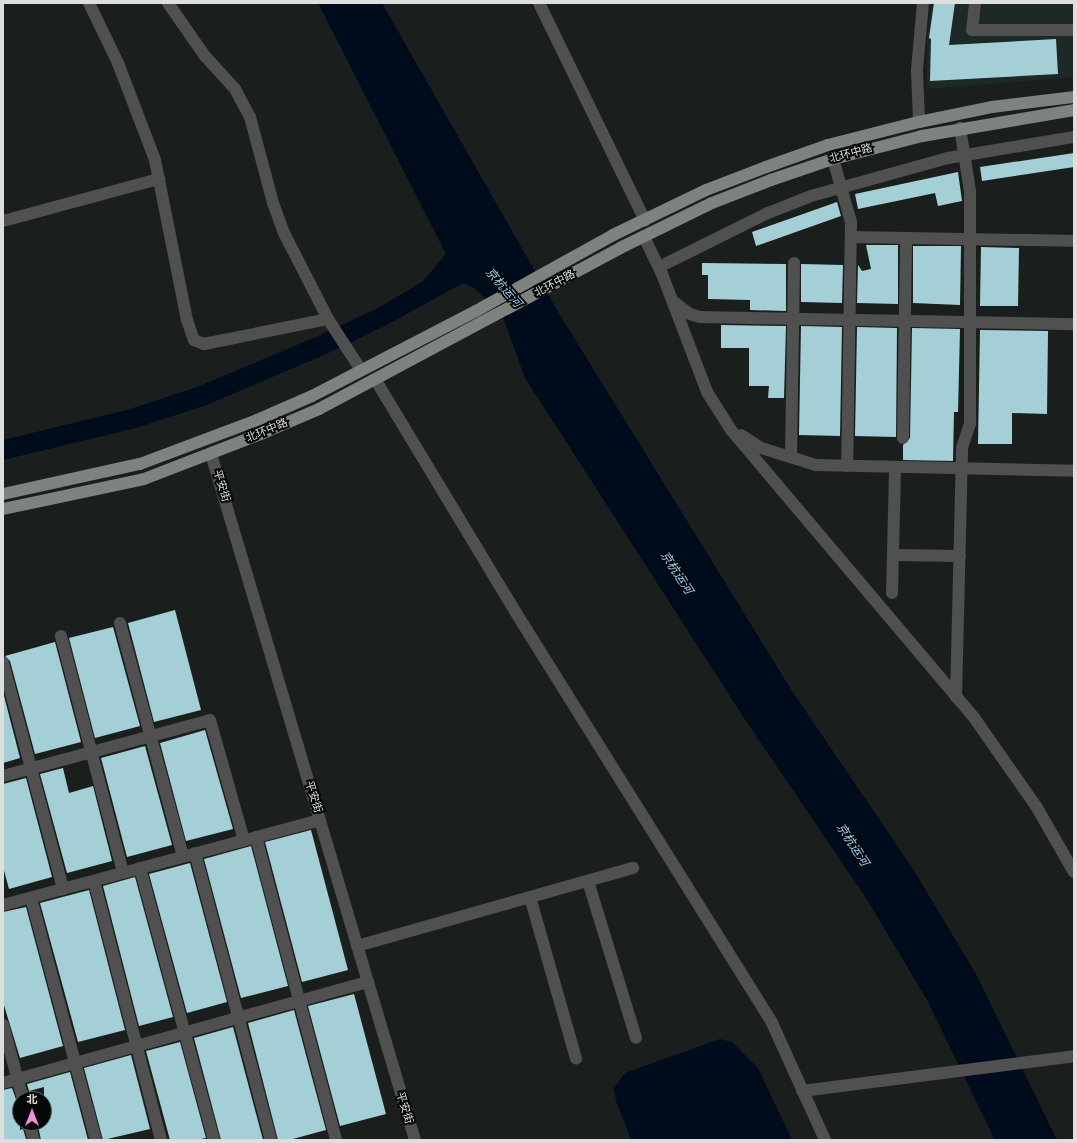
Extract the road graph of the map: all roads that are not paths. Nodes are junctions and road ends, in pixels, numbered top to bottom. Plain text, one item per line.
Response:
1 (89, 3) edge
2 (168, 3) edge
3 (539, 3) edge
4 (923, 3) edge
5 (975, 3) edge
6 (1074, 30) edge
7 (1074, 97) edge
8 (1074, 110) edge
9 (919, 122) junction
10 (960, 128) junction
11 (1074, 137) edge
12 (964, 155) junction
13 (833, 159) junction
14 (159, 179) junction
15 (842, 187) junction
16 (645, 220) junction
17 (3, 221) edge
18 (644, 237) junction
19 (852, 237) junction
20 (906, 238) junction
21 (970, 239) junction
22 (1074, 240) edge
23 (794, 263) dead end
24 (659, 267) junction
25 (673, 301) junction
26 (328, 319) junction
27 (793, 319) junction
28 (850, 320) junction
29 (904, 321) junction
30 (970, 322) junction
31 (1074, 324) edge
32 (360, 370) junction
33 (375, 379) junction
34 (731, 430) junction
35 (903, 438) dead end
36 (211, 454) junction
37 (791, 456) junction
38 (847, 466) junction
39 (895, 467) junction
40 (962, 469) junction
41 (1074, 471) edge
42 (3, 494) edge
43 (3, 509) edge
44 (893, 555) junction
45 (960, 556) junction
46 (892, 593) dead end
47 (120, 623) dead end
48 (61, 636) dead end
49 (3, 663) edge
50 (956, 697) junction
51 (151, 736) junction
52 (92, 752) junction
53 (31, 769) junction
54 (3, 776) edge
55 (320, 820) junction
56 (250, 839) junction
57 (195, 854) junction
58 (183, 857) junction
59 (140, 868) junction
60 (633, 868) dead end
61 (1074, 872) edge
62 (123, 873) junction
63 (94, 881) junction
64 (588, 881) junction
65 (63, 889) junction
66 (530, 897) junction
67 (31, 898) junction
68 (3, 905) edge
69 (358, 946) junction
70 (368, 982) junction
71 (299, 1001) junction
72 (238, 1018) junction
73 (3, 1025) edge
74 (185, 1032) junction
75 (636, 1038) dead end
76 (136, 1046) junction
77 (1074, 1056) edge
78 (576, 1060) dead end
79 (76, 1063) junction
80 (17, 1079) junction
81 (3, 1083) edge
82 (21, 1091) edge
83 (802, 1091) junction
84 (96, 1140) edge
85 (161, 1140) edge
86 (214, 1140) edge
87 (271, 1140) edge
88 (336, 1140) edge
89 (415, 1140) edge
90 (825, 1140) edge

1 - 14 street
2 - 26 street
3 - 16 street
4 - 9 street
5 - 6 street
7 - 9 main road, 北环中路
8 - 10 main road, 北环中路
9 - 16 main road, 北环中路
10 - 12 street
10 - 13 main road, 北环中路
11 - 12 street
12 - 15 street
12 - 21 street
13 - 15 street
13 - 18 main road, 北环中路
14 - 17 street
14 - 26 street
15 - 19 street
15 - 24 street
16 - 32 main road, 北环中路
18 - 24 street
18 - 33 main road, 北环中路
19 - 20 street
19 - 28 street
20 - 21 street
20 - 29 street
21 - 22 street
21 - 30 street
23 - 27 street
24 - 25 street
25 - 27 street
25 - 34 street
26 - 32 street
27 - 28 street
27 - 37 street
28 - 29 street
28 - 38 street
29 - 30 street
29 - 35 street
30 - 31 street
30 - 40 street
32 - 42 main road, 北环中路
33 - 36 main road, 北环中路
33 - 83 street
34 - 37 street
34 - 50 street
36 - 43 main road, 北环中路
36 - 55 street, 平安街
37 - 38 street
38 - 39 street
39 - 40 street
39 - 44 street
40 - 41 street
40 - 45 street
44 - 45 street
44 - 46 street
45 - 50 street
47 - 51 street
48 - 52 street
49 - 53 street
50 - 61 street
51 - 52 street
51 - 56 street
51 - 58 street
52 - 53 street
52 - 62 street
53 - 54 street
53 - 65 street
55 - 56 street
55 - 69 street, 平安街
56 - 57 street
56 - 71 street
57 - 58 street
57 - 72 street
58 - 59 street
59 - 62 street
59 - 74 street
60 - 64 street
62 - 63 street
63 - 65 street
63 - 76 street
64 - 66 street
64 - 75 street
65 - 67 street
66 - 69 street
66 - 78 street
67 - 68 street
67 - 79 street
69 - 70 street, 平安街
70 - 71 street
70 - 89 street, 平安街
71 - 72 street
71 - 88 street
72 - 74 street
72 - 87 street
73 - 80 street
74 - 76 street
74 - 86 street
76 - 79 street
76 - 85 street
77 - 83 street
79 - 80 street
79 - 84 street
80 - 81 street
80 - 82 street
83 - 90 street

